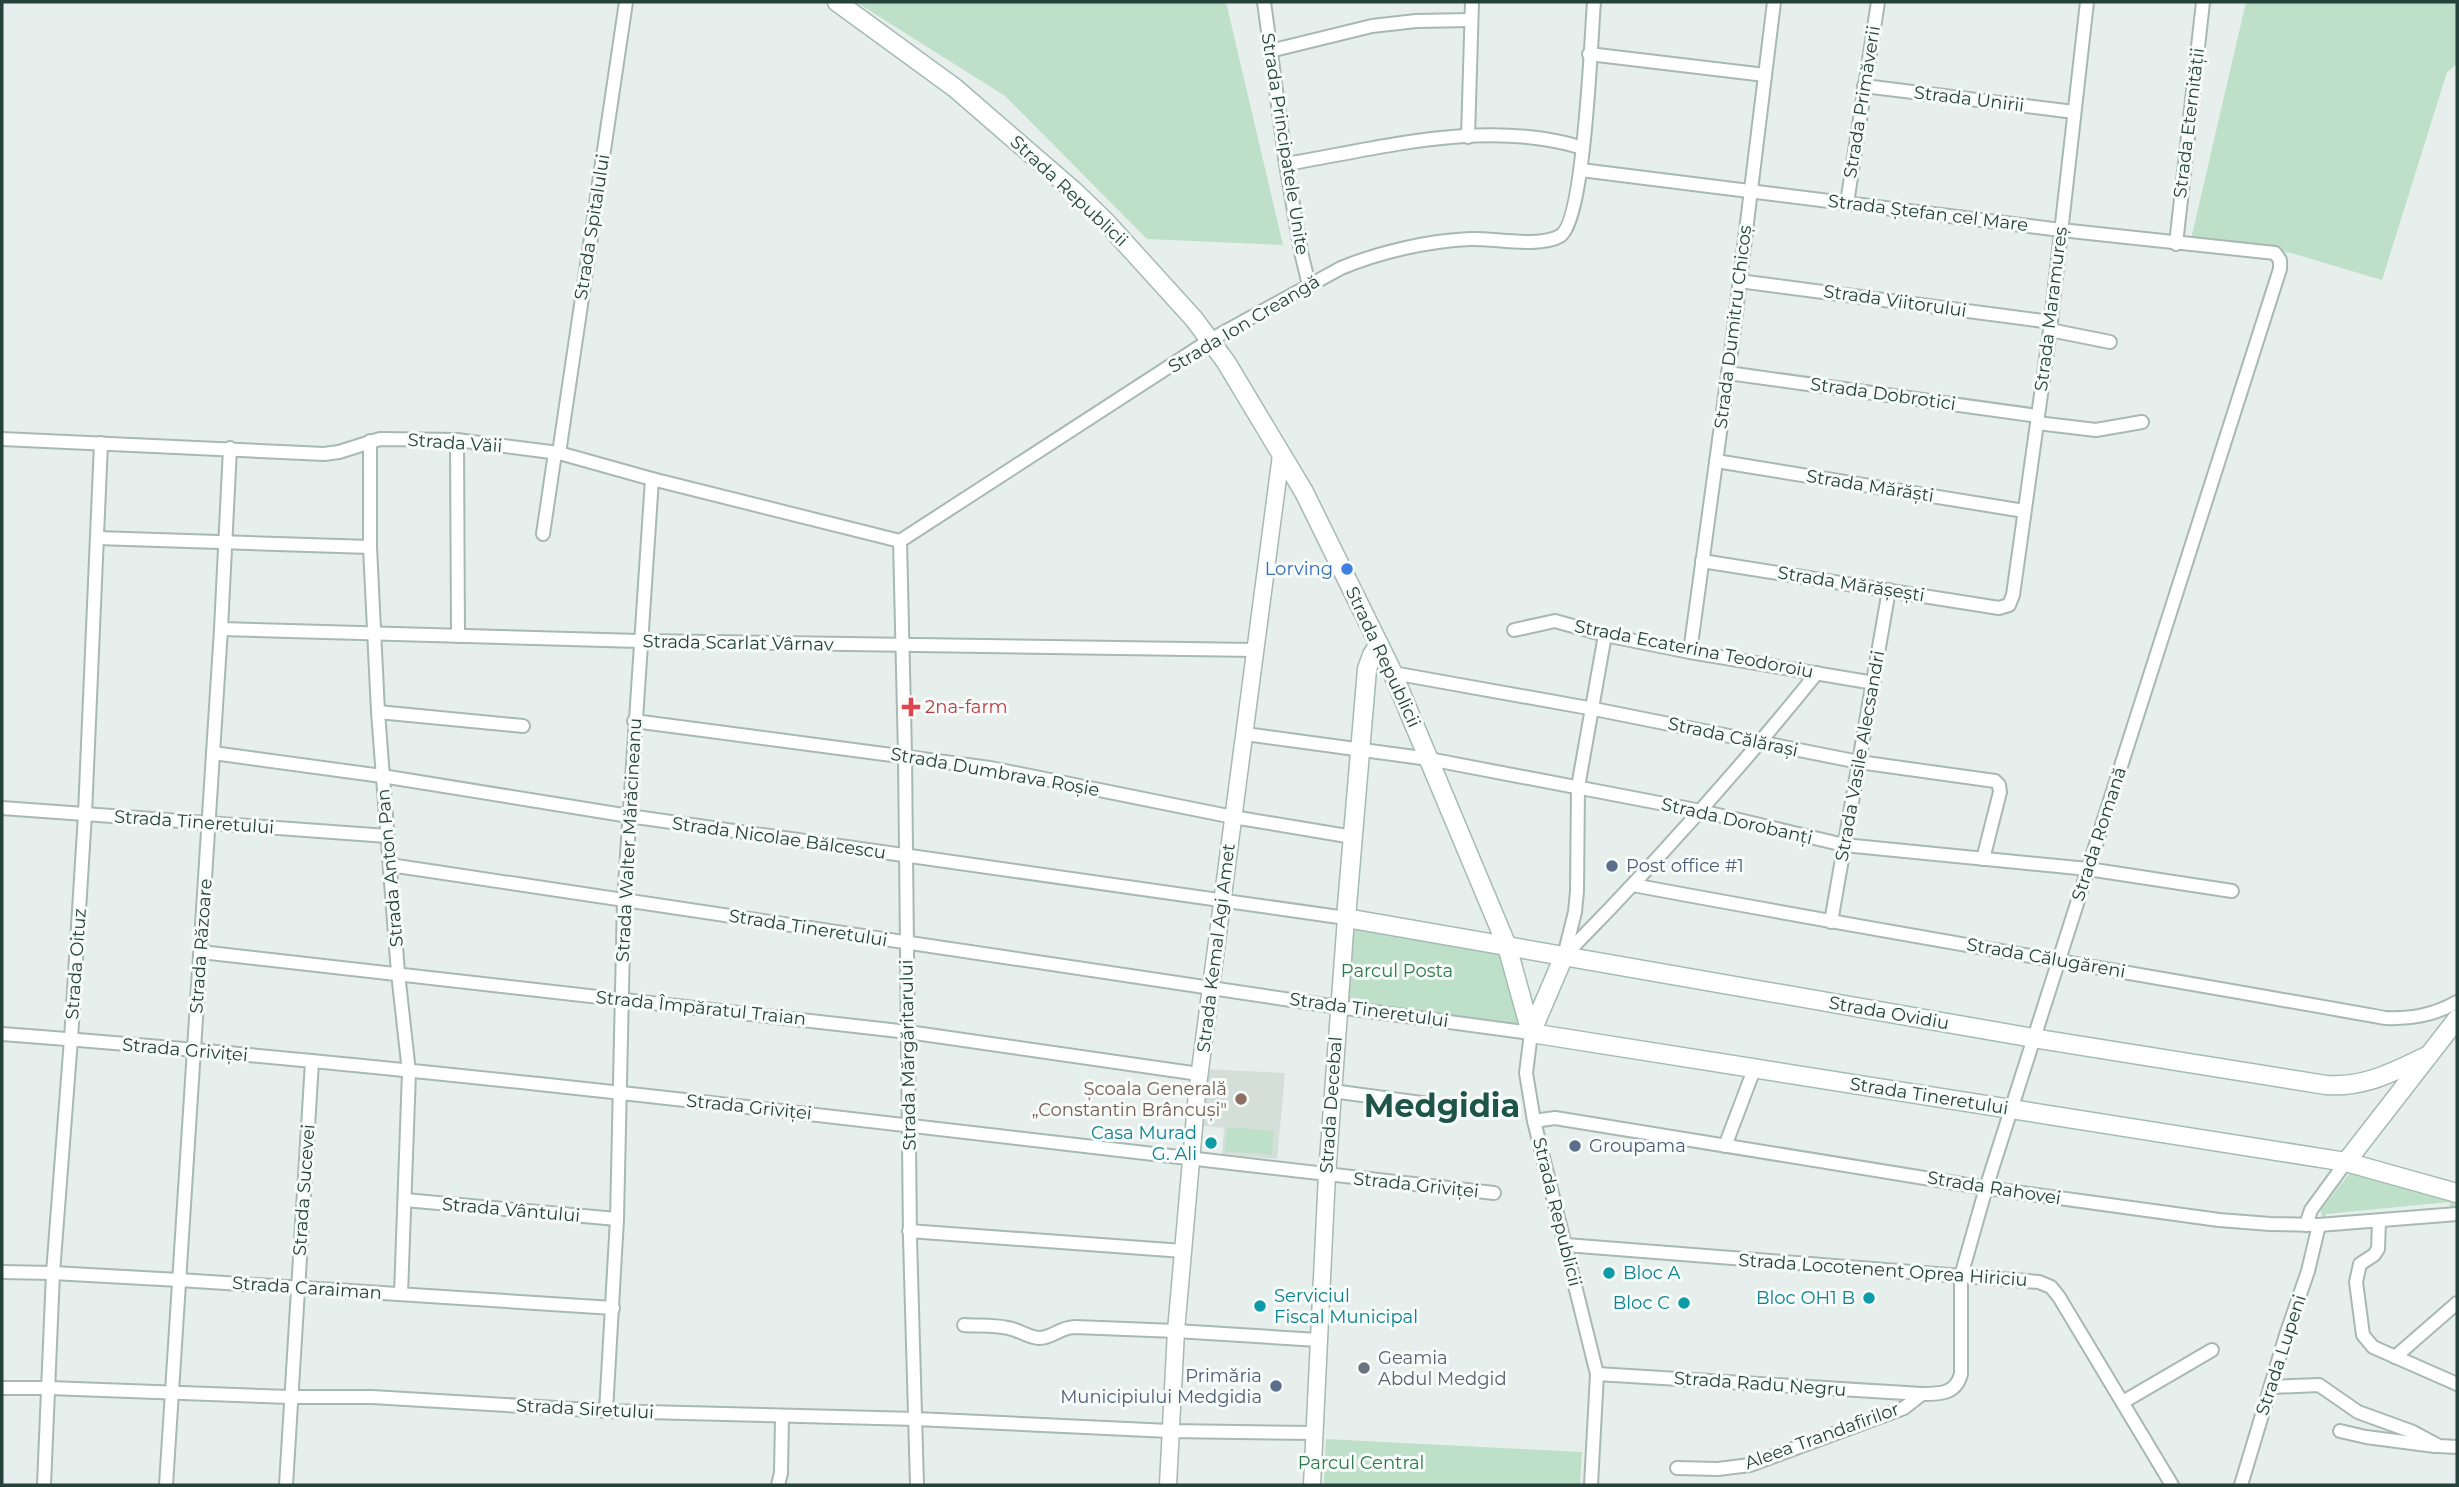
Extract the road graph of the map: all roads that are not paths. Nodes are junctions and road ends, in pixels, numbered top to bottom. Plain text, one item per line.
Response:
1 (626, 2) edge
2 (837, 2) edge
3 (1264, 2) edge
4 (1472, 2) edge
5 (1594, 2) edge
6 (1774, 2) edge
7 (1878, 2) edge
8 (2087, 2) edge
9 (2203, 2) edge
10 (1471, 20) junction
11 (1270, 51) junction
12 (1589, 54) junction
13 (1765, 75) junction
14 (1864, 86) junction
15 (2074, 112) junction
16 (1468, 137) junction
17 (1583, 148) junction
18 (1286, 164) junction
19 (1581, 170) junction
20 (1750, 191) junction
21 (1847, 203) junction
22 (2061, 230) junction
23 (2176, 244) junction
24 (2275, 253) joint
25 (1739, 281) junction
26 (1309, 285) junction
27 (2050, 326) junction
28 (1210, 340) junction
29 (2110, 342) dead end
30 (1728, 373) junction
31 (2038, 420) junction
32 (2142, 422) dead end
33 (2, 439) edge
34 (457, 440) junction
35 (370, 441) junction
36 (100, 443) junction
37 (230, 448) junction
38 (557, 453) junction
39 (1281, 455) junction
40 (1716, 461) junction
41 (652, 480) junction
42 (2024, 512) junction
43 (543, 534) dead end
44 (97, 538) junction
45 (900, 541) junction
46 (225, 542) junction
47 (370, 547) junction
48 (1702, 561) junction
49 (1889, 590) junction
50 (1999, 608) joint
51 (221, 629) junction
52 (1514, 630) dead end
53 (373, 634) junction
54 (1605, 635) junction
55 (458, 636) junction
56 (639, 641) junction
57 (1379, 644) junction
58 (903, 646) junction
59 (1255, 650) junction
60 (1690, 652) junction
61 (1393, 673) junction
62 (1817, 673) junction
63 (1874, 683) junction
64 (1594, 709) junction
65 (378, 712) junction
66 (634, 721) junction
67 (523, 726) dead end
68 (1245, 734) junction
69 (1762, 742) junction
70 (1361, 750) junction
71 (213, 753) junction
72 (905, 755) junction
73 (1429, 759) junction
74 (1859, 762) junction
75 (382, 776) junction
76 (1578, 787) junction
77 (2, 808) edge
78 (1701, 811) junction
79 (85, 814) junction
80 (629, 816) junction
81 (1233, 817) junction
82 (209, 823) junction
83 (387, 836) junction
84 (1353, 837) junction
85 (1844, 845) junction
86 (906, 856) junction
87 (1983, 859) junction
88 (390, 865) junction
89 (2088, 869) junction
90 (1633, 885) junction
91 (2232, 891) dead end
92 (624, 900) junction
93 (1222, 901) junction
94 (1346, 918) junction
95 (1830, 922) junction
96 (1585, 934) junction
97 (907, 942) junction
98 (1507, 946) junction
99 (201, 952) junction
100 (1564, 956) junction
101 (2060, 959) junction
102 (1590, 961) junction
103 (398, 973) junction
104 (1210, 987) junction
105 (622, 999) junction
106 (2457, 1002) edge
107 (1338, 1007) junction
108 (2457, 1019) edge
109 (908, 1031) junction
110 (1531, 1033) junction
111 (2, 1034) edge
112 (2033, 1038) junction
113 (71, 1039) junction
114 (194, 1050) junction
115 (2429, 1055) junction
116 (312, 1062) junction
117 (1755, 1067) junction
118 (409, 1072) junction
119 (1199, 1074) junction
120 (1332, 1091) junction
121 (621, 1093) junction
122 (1430, 1104) dead end
123 (2010, 1109) junction
124 (1534, 1121) junction
125 (909, 1124) junction
126 (1725, 1146) junction
127 (1190, 1159) junction
128 (2346, 1162) junction
129 (1326, 1174) junction
130 (1986, 1188) junction
131 (1494, 1193) dead end
132 (2457, 1193) edge
133 (405, 1200) junction
134 (2457, 1214) edge
135 (617, 1219) junction
136 (2379, 1221) junction
137 (2313, 1225) junction
138 (909, 1231) junction
139 (1566, 1245) junction
140 (1183, 1251) junction
141 (2, 1272) edge
142 (53, 1273) junction
143 (1961, 1276) junction
144 (179, 1280) junction
145 (297, 1287) junction
146 (401, 1294) junction
147 (2457, 1304) edge
148 (613, 1308) junction
149 (964, 1325) dead end
150 (1176, 1331) junction
151 (1318, 1340) junction
152 (2212, 1350) dead end
153 (2395, 1357) junction
154 (1597, 1374) junction
155 (2455, 1381) edge
156 (2271, 1387) junction
157 (2, 1388) edge
158 (48, 1388) junction
159 (172, 1393) junction
160 (1922, 1394) junction
161 (290, 1396) junction
162 (2123, 1402) junction
163 (606, 1411) junction
164 (782, 1417) junction
165 (916, 1419) junction
166 (1169, 1430) junction
167 (2340, 1431) dead end
168 (1314, 1433) junction
169 (2439, 1446) junction
170 (2457, 1447) edge
171 (1676, 1468) dead end
172 (44, 1485) edge
173 (166, 1485) edge
174 (286, 1485) edge
175 (778, 1485) edge
176 (917, 1485) edge
177 (1168, 1485) edge
178 (1312, 1485) edge
179 (1591, 1485) edge
180 (2172, 1485) edge
181 (2241, 1485) edge

1 - 38 street, Strada Spitalului
2 - 28 main road, Strada Republicii
3 - 11 street, Strada Principatele Unite
4 - 10 street
5 - 12 street
6 - 13 street, Strada Dumitru Chicoș
7 - 14 street, Strada Primăverii
8 - 15 street, Strada Maramureș
9 - 23 street, Strada Eternității
10 - 11 street
10 - 16 street
11 - 18 street, Strada Principatele Unite
12 - 13 street
12 - 17 street
13 - 20 street, Strada Dumitru Chicoș
14 - 15 street, Strada Unirii
14 - 21 street, Strada Primăverii
15 - 22 street, Strada Maramureș
16 - 17 street
16 - 18 street
17 - 19 street
18 - 26 street, Strada Principatele Unite
19 - 20 street, Strada Ștefan cel Mare
19 - 26 street, Strada Ion Creangă
20 - 21 street, Strada Ștefan cel Mare
20 - 25 street, Strada Dumitru Chicoș
21 - 22 street, Strada Ștefan cel Mare
22 - 23 street, Strada Ștefan cel Mare
22 - 27 street, Strada Maramureș
23 - 24 street, Strada Ștefan cel Mare
24 - 89 street, Strada Romană
25 - 27 street, Strada Viitorului
25 - 30 street, Strada Dumitru Chicoș
26 - 28 street, Strada Ion Creangă
27 - 29 street, Strada Viitorului
27 - 31 street, Strada Maramureș
28 - 39 main road, Strada Republicii
28 - 45 street, Strada Ion Creangă
30 - 31 street, Strada Dobrotici
30 - 40 street, Strada Dumitru Chicoș
31 - 32 street, Strada Dobrotici
31 - 42 street, Strada Maramureș
33 - 36 street, Strada Văii
34 - 35 street, Strada Văii
34 - 38 street, Strada Văii
34 - 55 street
35 - 37 street, Strada Văii
35 - 47 street, Strada Anton Pan
36 - 37 street, Strada Văii
36 - 44 street, Strada Oituz
37 - 46 street, Strada Răzoare
38 - 41 street, Strada Văii
38 - 43 street
39 - 57 main road, Strada Republicii
39 - 59 street, Strada Kemal Agi Amet
40 - 42 street, Strada Mărăști
40 - 48 street, Strada Dumitru Chicoș
41 - 45 street, Strada Văii
41 - 56 street, Strada Walter Mărăcineanu
42 - 50 street, Strada Maramureș
44 - 46 street
44 - 79 street, Strada Oituz
45 - 58 street, Strada Mărgăritarului
46 - 47 street
46 - 51 street, Strada Răzoare
47 - 53 street, Strada Anton Pan
48 - 49 street, Strada Mărășești
48 - 60 street, Strada Dumitru Chicoș
49 - 50 street, Strada Mărășești
49 - 63 street, Strada Vasile Alecsandri
51 - 53 street, Strada Scarlat Vârnav
51 - 71 street, Strada Răzoare
52 - 54 street, Strada Ecaterina Teodoroiu
53 - 55 street, Strada Scarlat Vârnav
53 - 65 street, Strada Anton Pan
54 - 60 street, Strada Ecaterina Teodoroiu
54 - 64 street
55 - 56 street, Strada Scarlat Vârnav
56 - 58 street, Strada Scarlat Vârnav
56 - 66 street, Strada Walter Mărăcineanu
57 - 61 main road, Strada Republicii
57 - 70 main road, Strada Decebal
58 - 59 street, Strada Scarlat Vârnav
58 - 72 street, Strada Mărgăritarului
59 - 68 street, Strada Kemal Agi Amet
60 - 62 street, Strada Ecaterina Teodoroiu
61 - 64 street, Strada Călărași
61 - 73 main road, Strada Republicii
62 - 63 street, Strada Ecaterina Teodoroiu
62 - 69 street
63 - 74 street, Strada Vasile Alecsandri
64 - 69 street, Strada Călărași
64 - 76 street
65 - 67 street
65 - 75 street, Strada Anton Pan
66 - 72 street, Strada Dumbrava Roșie
66 - 80 street, Strada Walter Mărăcineanu
68 - 70 street, Strada Dorobanți
68 - 81 street, Strada Kemal Agi Amet
69 - 74 street, Strada Călărași
69 - 78 street
70 - 73 street, Strada Dorobanți
70 - 84 main road, Strada Decebal
71 - 75 street, Strada Nicolae Bălcescu
71 - 82 street, Strada Răzoare
72 - 81 street, Strada Dumbrava Roșie
72 - 86 street, Strada Mărgăritarului
73 - 76 street, Strada Dorobanți
73 - 98 main road, Strada Republicii
74 - 85 street, Strada Vasile Alecsandri
74 - 87 street, Strada Călărași
75 - 80 street, Strada Nicolae Bălcescu
75 - 83 street, Strada Anton Pan
76 - 78 street, Strada Dorobanți
76 - 100 street
77 - 79 street, Strada Tineretului
78 - 85 street, Strada Dorobanți
78 - 90 street
79 - 82 street, Strada Tineretului
79 - 113 street, Strada Oituz
80 - 86 street, Strada Nicolae Bălcescu
80 - 92 street, Strada Walter Mărăcineanu
81 - 84 street, Strada Dumbrava Roșie
81 - 93 street, Strada Kemal Agi Amet
82 - 83 street, Strada Tineretului
82 - 99 street, Strada Răzoare
83 - 88 street, Strada Anton Pan
84 - 94 main road, Strada Decebal
85 - 87 street, Strada Dorobanți
85 - 95 street, Strada Vasile Alecsandri
86 - 93 street, Strada Nicolae Bălcescu
86 - 97 street, Strada Mărgăritarului
87 - 89 street, Strada Dorobanți
88 - 92 street, Strada Tineretului
88 - 103 street, Strada Anton Pan
89 - 91 street, Strada Dorobanți
89 - 101 street, Strada Romană
90 - 95 street, Strada Călugăreni
90 - 96 street
92 - 97 street, Strada Tineretului
92 - 105 street, Strada Walter Mărăcineanu
93 - 94 street, Strada Nicolae Bălcescu
93 - 104 street, Strada Kemal Agi Amet
94 - 98 main road, Strada Ovidiu
94 - 107 street, Strada Decebal
95 - 101 street, Strada Călugăreni
96 - 100 street
96 - 102 street
97 - 104 street, Strada Tineretului
97 - 109 street, Strada Mărgăritarului
98 - 100 main road, Strada Ovidiu
98 - 110 main road, Strada Republicii
99 - 103 street, Strada Împăratul Traian
99 - 114 street, Strada Răzoare
100 - 102 main road, Strada Ovidiu
100 - 110 main road
101 - 106 street, Strada Călugăreni
101 - 112 street, Strada Romană
102 - 112 main road, Strada Ovidiu
103 - 105 street, Strada Împăratul Traian
103 - 118 street, Strada Anton Pan
104 - 107 street, Strada Tineretului
104 - 119 street, Strada Kemal Agi Amet
105 - 109 street, Strada Împăratul Traian
105 - 121 street, Strada Walter Mărăcineanu
107 - 110 street, Strada Tineretului
107 - 120 street, Strada Decebal
108 - 115 main road, Strada Lupeni
109 - 119 street, Strada Împăratul Traian
109 - 125 street, Strada Mărgăritarului
110 - 117 main road, Strada Tineretului
110 - 124 street, Strada Republicii
111 - 113 street, Strada Griviței
112 - 115 main road, Strada Ovidiu
112 - 123 street, Strada Romană
113 - 114 street, Strada Griviței
113 - 142 street, Strada Oituz
114 - 116 street, Strada Griviței
114 - 144 street, Strada Răzoare
115 - 128 main road, Strada Lupeni
116 - 118 street, Strada Griviței
116 - 145 street, Strada Sucevei
117 - 123 main road, Strada Tineretului
117 - 126 street
118 - 121 street, Strada Griviței
118 - 133 street, Strada Anton Pan
119 - 127 street, Strada Kemal Agi Amet
120 - 122 street
120 - 129 street, Strada Decebal
121 - 125 street, Strada Griviței
121 - 135 street, Strada Walter Mărăcineanu
123 - 128 main road, Strada Tineretului
123 - 130 street, Strada Romană
124 - 126 street, Strada Rahovei
124 - 139 street, Strada Republicii
125 - 127 street, Strada Griviței
125 - 138 street, Strada Mărgăritarului
126 - 130 street, Strada Rahovei
127 - 129 street, Strada Griviței
127 - 140 street, Strada Kemal Agi Amet
128 - 132 main road, Strada Tineretului
128 - 137 street, Strada Lupeni
129 - 131 street, Strada Griviței
129 - 151 street, Strada Decebal
130 - 137 street, Strada Rahovei
130 - 143 street, Strada Romană
133 - 135 street, Strada Vântului
133 - 146 street, Strada Anton Pan
134 - 136 street, Strada Rahovei
135 - 148 street, Strada Walter Mărăcineanu
136 - 137 street, Strada Rahovei
136 - 153 street
137 - 156 street, Strada Lupeni
138 - 140 street
138 - 165 street, Strada Mărgăritarului
139 - 143 street, Strada Locotenent Oprea Hiriciu
139 - 154 street, Strada Republicii
140 - 150 street, Strada Kemal Agi Amet
141 - 142 street, Strada Caraiman
142 - 144 street, Strada Caraiman
142 - 158 street, Strada Oituz
143 - 160 street, Strada Romană
143 - 162 street, Strada Locotenent Oprea Hiriciu
144 - 145 street, Strada Caraiman
144 - 159 street, Strada Răzoare
145 - 146 street, Strada Caraiman
145 - 161 street, Strada Sucevei
146 - 148 street, Strada Caraiman
147 - 153 street
148 - 163 street, Strada Walter Mărăcineanu
149 - 150 street
150 - 151 street
150 - 166 street, Strada Kemal Agi Amet
151 - 168 street, Strada Decebal
152 - 162 street
153 - 155 street
154 - 160 street, Strada Radu Negru
154 - 179 street, Strada Republicii
156 - 169 street
156 - 181 street, Strada Lupeni
157 - 158 street, Strada Siretului
158 - 159 street, Strada Siretului
158 - 172 street, Strada Oituz
159 - 161 street, Strada Siretului
159 - 173 street, Strada Răzoare
160 - 171 street, Aleea Trandafirilor
161 - 163 street, Strada Siretului
161 - 174 street, Strada Sucevei
162 - 180 street, Strada Locotenent Oprea Hiriciu
163 - 164 street, Strada Siretului
164 - 165 street, Strada Siretului
164 - 175 street
165 - 166 street, Strada Siretului
165 - 176 street, Strada Mărgăritarului
166 - 168 street, Strada Siretului
166 - 177 street, Strada Kemal Agi Amet
167 - 169 street
168 - 178 street, Strada Decebal
169 - 170 street

